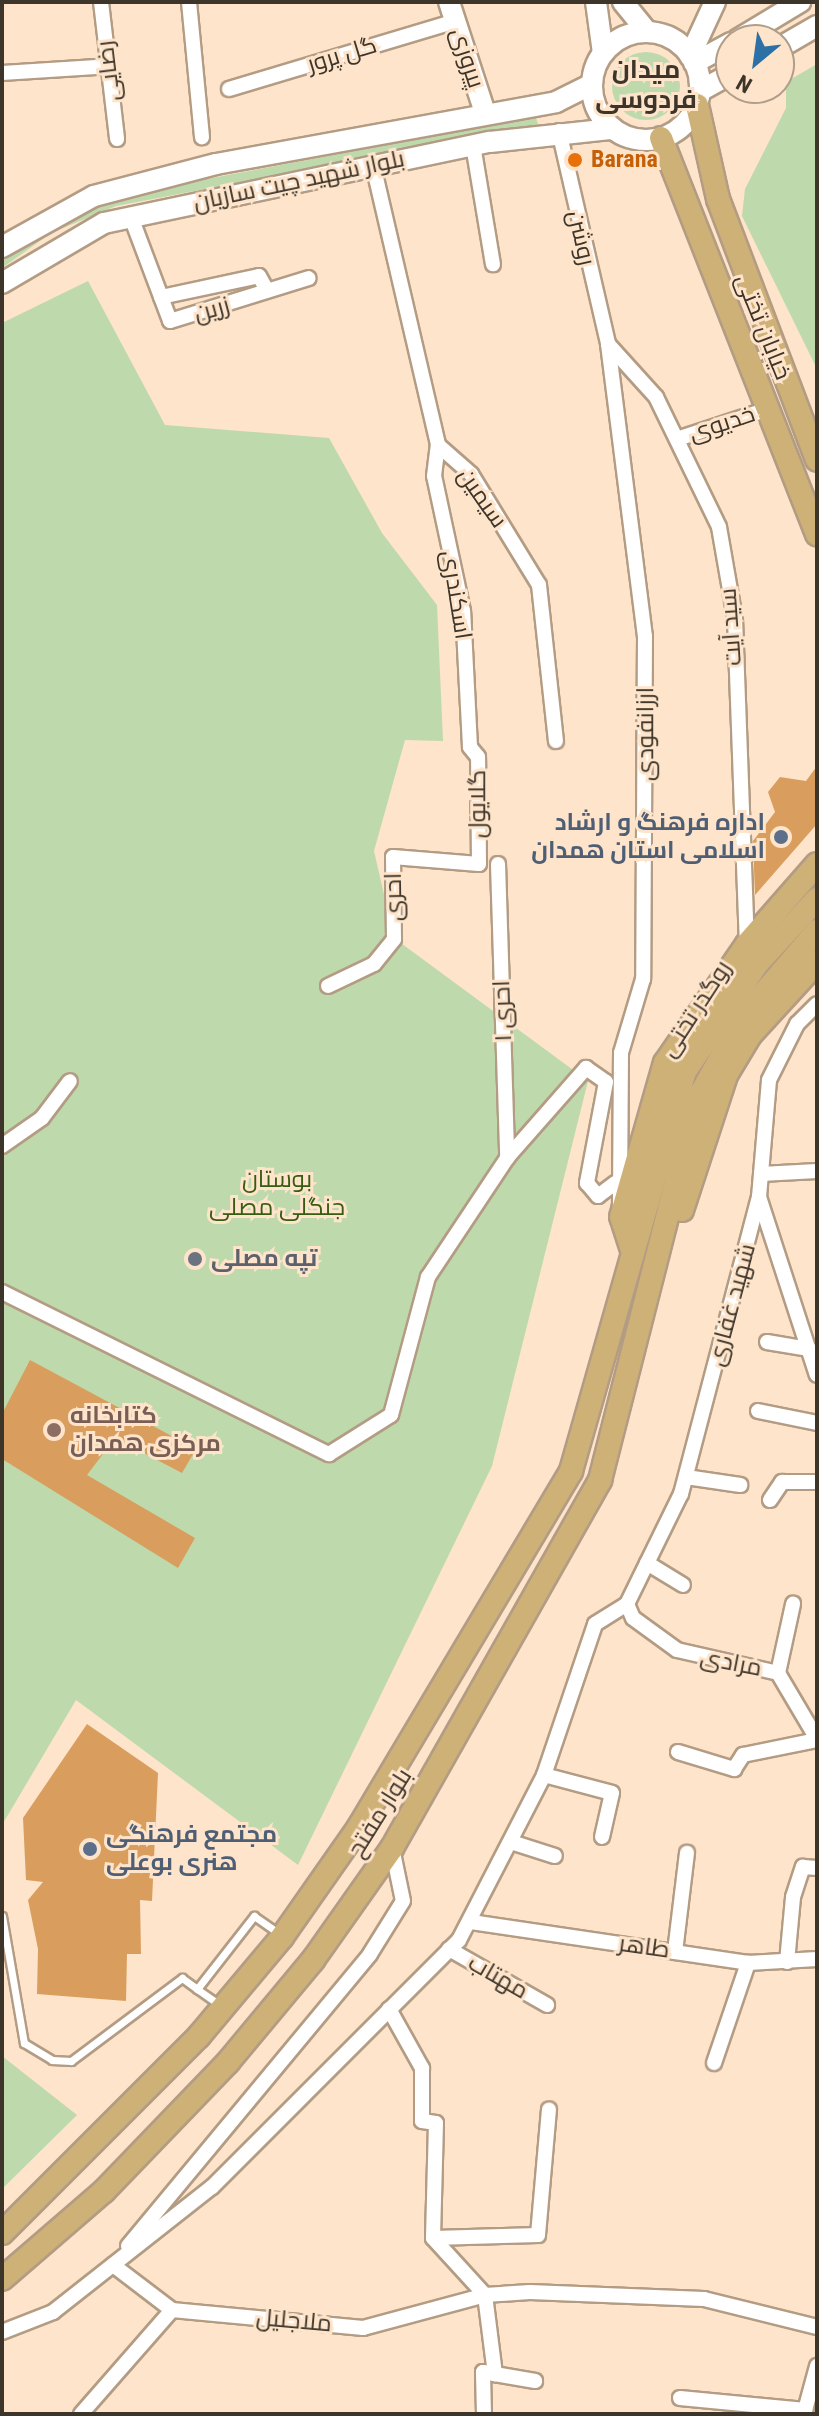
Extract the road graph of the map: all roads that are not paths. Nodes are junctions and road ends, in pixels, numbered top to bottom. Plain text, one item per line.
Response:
1 (101, 2) edge
2 (189, 2) edge
3 (596, 2) edge
4 (623, 2) edge
5 (715, 2) edge
6 (800, 2) edge
7 (452, 11) edge
8 (764, 24) edge
9 (817, 26) edge
10 (647, 32) junction
11 (795, 39) edge
12 (715, 50) edge
13 (603, 53) junction
14 (692, 60) junction
15 (109, 66) junction
16 (2, 73) edge
17 (592, 84) junction
18 (715, 86) edge
19 (229, 89) dead end
20 (698, 98) junction
21 (485, 113) junction
22 (612, 129) junction
23 (559, 131) junction
24 (202, 137) dead end
25 (661, 138) junction
26 (117, 139) dead end
27 (473, 145) junction
28 (373, 165) junction
29 (131, 217) junction
30 (2, 247) edge
31 (493, 264) dead end
32 (309, 278) dead end
33 (2, 283) edge
34 (265, 287) junction
35 (161, 297) junction
36 (608, 344) junction
37 (768, 409) junction
38 (677, 439) junction
39 (438, 445) junction
40 (816, 456) edge
41 (817, 534) edge
42 (556, 741) dead end
43 (470, 747) joint
44 (479, 864) joint
45 (498, 864) dead end
46 (817, 864) edge
47 (817, 899) edge
48 (817, 931) edge
49 (747, 944) junction
50 (817, 962) edge
51 (328, 986) dead end
52 (817, 1004) edge
53 (70, 1081) dead end
54 (2, 1146) edge
55 (507, 1158) junction
56 (817, 1171) edge
57 (761, 1174) junction
58 (615, 1183) junction
59 (759, 1197) junction
60 (632, 1215) junction
61 (651, 1279) junction
62 (2, 1292) edge
63 (767, 1342) dead end
64 (809, 1349) junction
65 (817, 1375) edge
66 (758, 1411) dead end
67 (817, 1423) edge
68 (686, 1477) junction
69 (817, 1482) edge
70 (740, 1485) dead end
71 (770, 1500) dead end
72 (647, 1563) junction
73 (683, 1585) dead end
74 (627, 1604) junction
75 (793, 1604) dead end
76 (778, 1673) junction
77 (817, 1739) edge
78 (678, 1752) dead end
79 (544, 1775) junction
80 (602, 1837) dead end
81 (511, 1842) junction
82 (392, 1848) junction
83 (687, 1853) dead end
84 (555, 1856) dead end
85 (817, 1868) edge
86 (2, 1916) edge
87 (471, 1922) junction
88 (282, 1937) junction
89 (449, 1949) junction
90 (675, 1952) junction
91 (817, 1959) edge
92 (787, 1962) junction
93 (748, 1963) junction
94 (197, 1989) junction
95 (547, 2005) dead end
96 (223, 2007) junction
97 (389, 2009) junction
98 (714, 2063) dead end
99 (549, 2109) dead end
100 (2, 2233) edge
101 (433, 2238) junction
102 (113, 2265) junction
103 (2, 2279) edge
104 (485, 2295) junction
105 (172, 2310) junction
106 (817, 2327) edge
107 (2, 2332) edge
108 (817, 2366) edge
109 (495, 2374) junction
110 (535, 2381) dead end
111 (680, 2398) dead end
112 (805, 2412) edge
113 (81, 2414) edge
114 (484, 2414) edge

1 - 15 street, رضایی
2 - 24 street
3 - 13 main road
4 - 10 main road
5 - 14 main road
6 - 8 main road
7 - 19 street, گل پرور
7 - 21 main road, پیروزی
9 - 11 main road
10 - 13 main road
10 - 14 main road
12 - 14 main road
13 - 17 main road
14 - 20 main road
15 - 16 street
15 - 26 street, رضایی
17 - 21 main road, بلوار شهید چیت سازیان
17 - 22 main road
18 - 20 main road
20 - 25 main road
20 - 40 main road, خیابان تختی
21 - 30 main road, بلوار شهید چیت سازیان
22 - 23 main road, بلوار شهید چیت سازیان
22 - 25 main road
23 - 27 main road, بلوار شهید چیت سازیان
23 - 36 street, روشن
25 - 37 main road, خیابان تختی
27 - 28 main road, بلوار شهید چیت سازیان
27 - 31 street
28 - 29 main road, بلوار شهید چیت سازیان
28 - 39 street, سیمین
29 - 33 main road, بلوار شهید چیت سازیان
29 - 35 street, زرین
32 - 34 street, زرین
34 - 35 street
34 - 35 street, زرین
36 - 38 street, سید آیت
36 - 58 street, ارزانفودی
37 - 38 street, خدیوی
37 - 41 main road, خیابان تختی
38 - 49 street, سید آیت
39 - 42 street, سیمین
39 - 43 street, اسکندری
43 - 44 street, گلایول
44 - 51 street, احری
45 - 55 street, احری ۱
46 - 49 main road
47 - 60 main road, روگذر تختی
48 - 61 main road, روگذر تختی
49 - 60 main road
50 - 61 main road
52 - 57 street, شهید غفاری
53 - 54 street
55 - 58 street
55 - 62 street
56 - 57 street
57 - 59 street, شهید غفاری
58 - 60 street, ارزانفودی
59 - 64 street
59 - 68 street, شهید غفاری
60 - 88 main road, بلوار مفتح
61 - 82 main road, بلوار مفتح
63 - 64 street
64 - 65 street
66 - 67 street
68 - 70 street
68 - 72 street, شهید غفاری
69 - 71 street
72 - 73 street
72 - 74 street, شهید غفاری
74 - 76 street, مرادی
74 - 79 street
75 - 76 street
76 - 77 street, مرادی
77 - 78 street
79 - 80 street
79 - 81 street
81 - 84 street
81 - 87 street
82 - 102 street
82 - 103 main road, بلوار مفتح
83 - 90 street
85 - 92 street
86 - 94 lane
87 - 89 street
87 - 90 street, طاهر
88 - 94 lane
88 - 96 main road, بلوار مفتح
89 - 95 street, مهتاب
89 - 97 street
90 - 93 street, طاهر
91 - 92 street, طاهر
92 - 93 street, طاهر
93 - 98 street
94 - 96 lane
96 - 100 main road, بلوار مفتح
97 - 101 street
97 - 102 street
99 - 101 street
101 - 104 street
102 - 105 street
102 - 107 street
104 - 105 street, ملاجلیل
104 - 106 street, ملاجلیل
104 - 109 street
105 - 113 street
108 - 112 street
109 - 110 street
109 - 114 street
111 - 112 street

